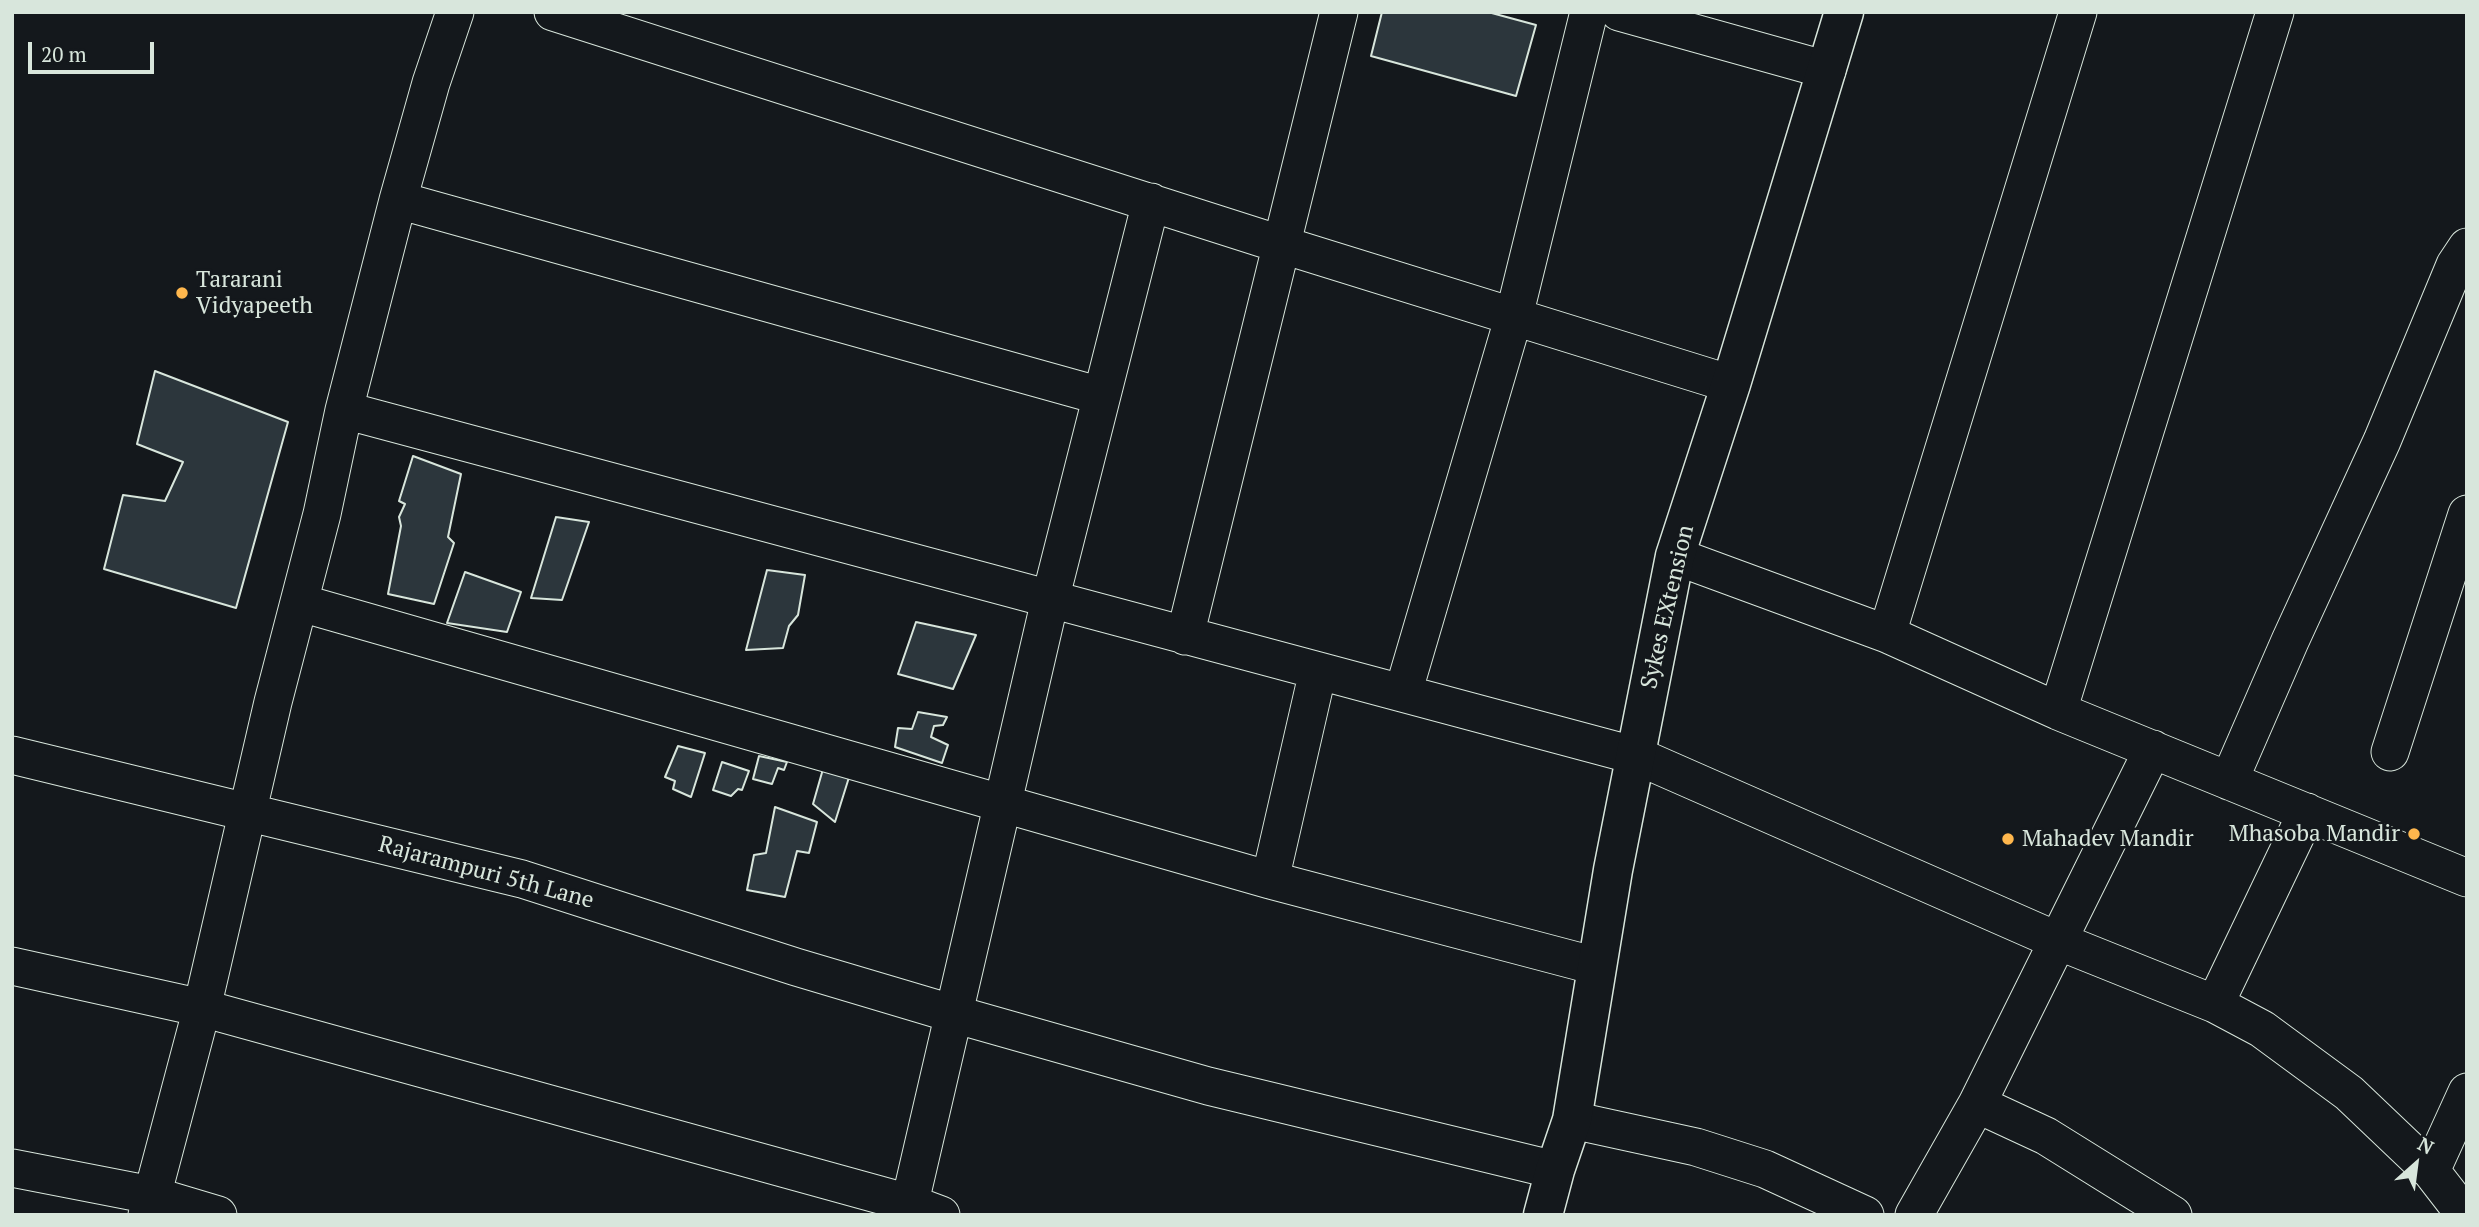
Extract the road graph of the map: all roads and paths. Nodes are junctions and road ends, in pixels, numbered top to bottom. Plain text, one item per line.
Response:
1 (455, 12) edge
2 (552, 12) edge
3 (1339, 12) edge
4 (1589, 12) edge
5 (1619, 12) edge
6 (1844, 12) edge
7 (2078, 12) edge
8 (2275, 12) edge
9 (1827, 70) junction
10 (398, 200) junction
11 (1151, 202) junction
12 (1283, 245) junction
13 (2467, 247) edge
14 (1514, 316) junction
15 (1731, 384) junction
16 (1101, 396) junction
17 (344, 410) junction
18 (2467, 514) edge
19 (1675, 556) junction
20 (1050, 600) junction
21 (301, 603) junction
22 (1886, 634) junction
23 (1185, 636) junction
24 (1318, 671) junction
25 (1403, 693) junction
26 (2058, 711) junction
27 (2153, 749) junction
28 (2390, 752) dead end
29 (12, 755) edge
30 (1637, 756) junction
31 (2229, 780) junction
32 (1002, 804) junction
33 (249, 811) junction
34 (2307, 812) junction
35 (2462, 865) edge
36 (1270, 880) junction
37 (2058, 941) junction
38 (12, 966) edge
39 (1597, 966) junction
40 (2215, 1004) junction
41 (202, 1008) junction
42 (954, 1014) junction
43 (2467, 1092) edge
44 (1977, 1104) junction
45 (1572, 1120) junction
46 (12, 1168) edge
47 (1555, 1170) junction
48 (2431, 1171) junction
49 (149, 1205) edge
50 (919, 1211) edge
51 (218, 1215) edge
52 (1543, 1215) edge
53 (1866, 1215) edge
54 (1914, 1215) edge
55 (2173, 1215) edge
56 (2465, 1215) edge

1 - 10 street
2 - 11 street
3 - 12 street
4 - 14 street
5 - 9 street
6 - 9 street, Sykes EXtension
7 - 22 street
8 - 26 street
9 - 15 street, Sykes EXtension
10 - 16 street
10 - 17 street
11 - 12 street
11 - 16 street
12 - 14 street
12 - 23 street
13 - 31 street
14 - 15 street
14 - 25 street
15 - 19 street, Sykes EXtension
16 - 20 street
17 - 20 street
17 - 21 street
18 - 28 street
19 - 22 street
19 - 30 street, Sykes EXtension
20 - 23 street
20 - 32 street
21 - 32 street
21 - 33 street
22 - 26 street
23 - 24 street
24 - 25 street
24 - 36 street
25 - 30 street
26 - 27 street
27 - 31 street
27 - 37 street
29 - 33 street, Rajarampuri 5th Lane
30 - 37 street
30 - 39 street, Sykes EXtension
31 - 34 street
32 - 36 street
32 - 42 street
33 - 41 street
33 - 42 street, Rajarampuri 5th Lane
34 - 35 street
34 - 40 street
36 - 39 street
37 - 40 street
37 - 44 street
38 - 41 street
39 - 45 street, Sykes EXtension
40 - 48 street
41 - 49 street
41 - 50 street
42 - 47 street, Rajarampuri 5th Lane
42 - 50 street
43 - 48 street
44 - 54 street
44 - 55 street
45 - 47 street, Sykes EXtension
45 - 53 street
46 - 49 street
47 - 52 street, Sykes EXtension
48 - 56 street
49 - 51 street

